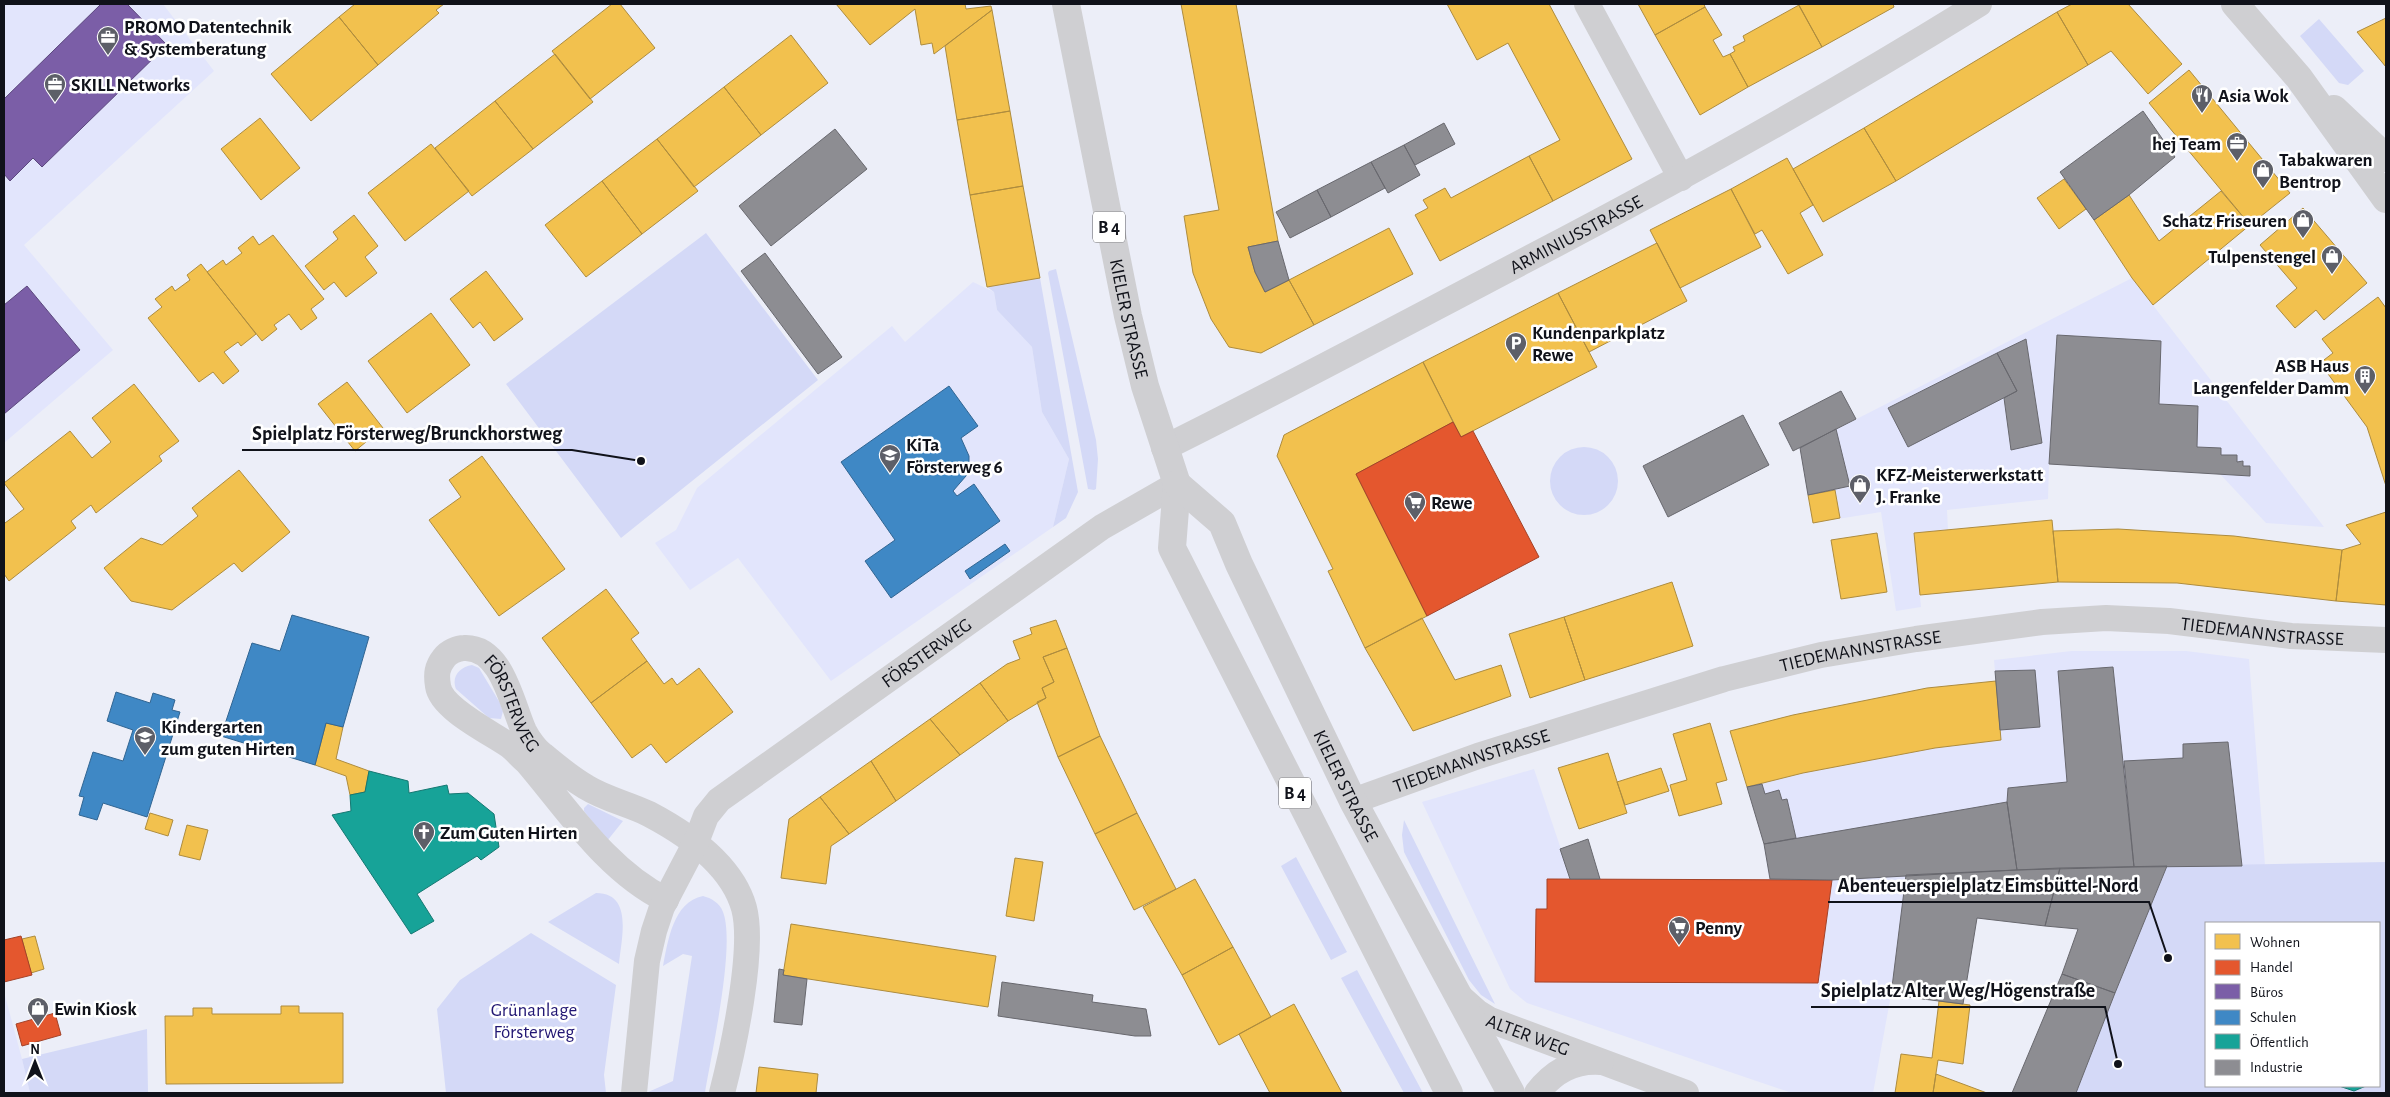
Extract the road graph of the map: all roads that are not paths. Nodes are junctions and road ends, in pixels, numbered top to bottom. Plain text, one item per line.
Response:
1 (1066, 4) edge
2 (1587, 4) edge
3 (1979, 4) edge
4 (2235, 4) edge
5 (2299, 78) junction
6 (2386, 158) edge
7 (1681, 178) junction
8 (2386, 199) edge
9 (1164, 448) junction
10 (1177, 484) junction
11 (2386, 640) edge
12 (1353, 801) junction
13 (696, 842) junction
14 (666, 900) junction
15 (1457, 994) junction
16 (1607, 1063) junction
17 (634, 1093) edge
18 (722, 1093) edge
19 (1449, 1093) edge
20 (1511, 1093) edge
21 (1537, 1093) edge
22 (1686, 1093) edge

1 - 9 main road, KIELER STRASSE / B 4
2 - 7 street
3 - 7 street, ARMINIUSSTRASSE
4 - 5 main road
5 - 6 main road
5 - 8 main road
7 - 9 street, ARMINIUSSTRASSE
9 - 10 main road, KIELER STRASSE / B 4
10 - 12 main road, KIELER STRASSE / B 4
10 - 13 street, FÖRSTERWEG
10 - 19 main road, KIELER STRASSE / B 4
11 - 12 street, TIEDEMANNSTRASSE
12 - 15 main road, KIELER STRASSE / B 4
13 - 14 street, FÖRSTERWEG
13 - 14 street, FÖRSTERWEG
13 - 18 street, FÖRSTERWEG
14 - 17 street, FÖRSTERWEG
15 - 16 street, ALTER WEG
15 - 20 main road, KIELER STRASSE / B 4
16 - 21 street, ALTER WEG
16 - 22 street, ALTER WEG

